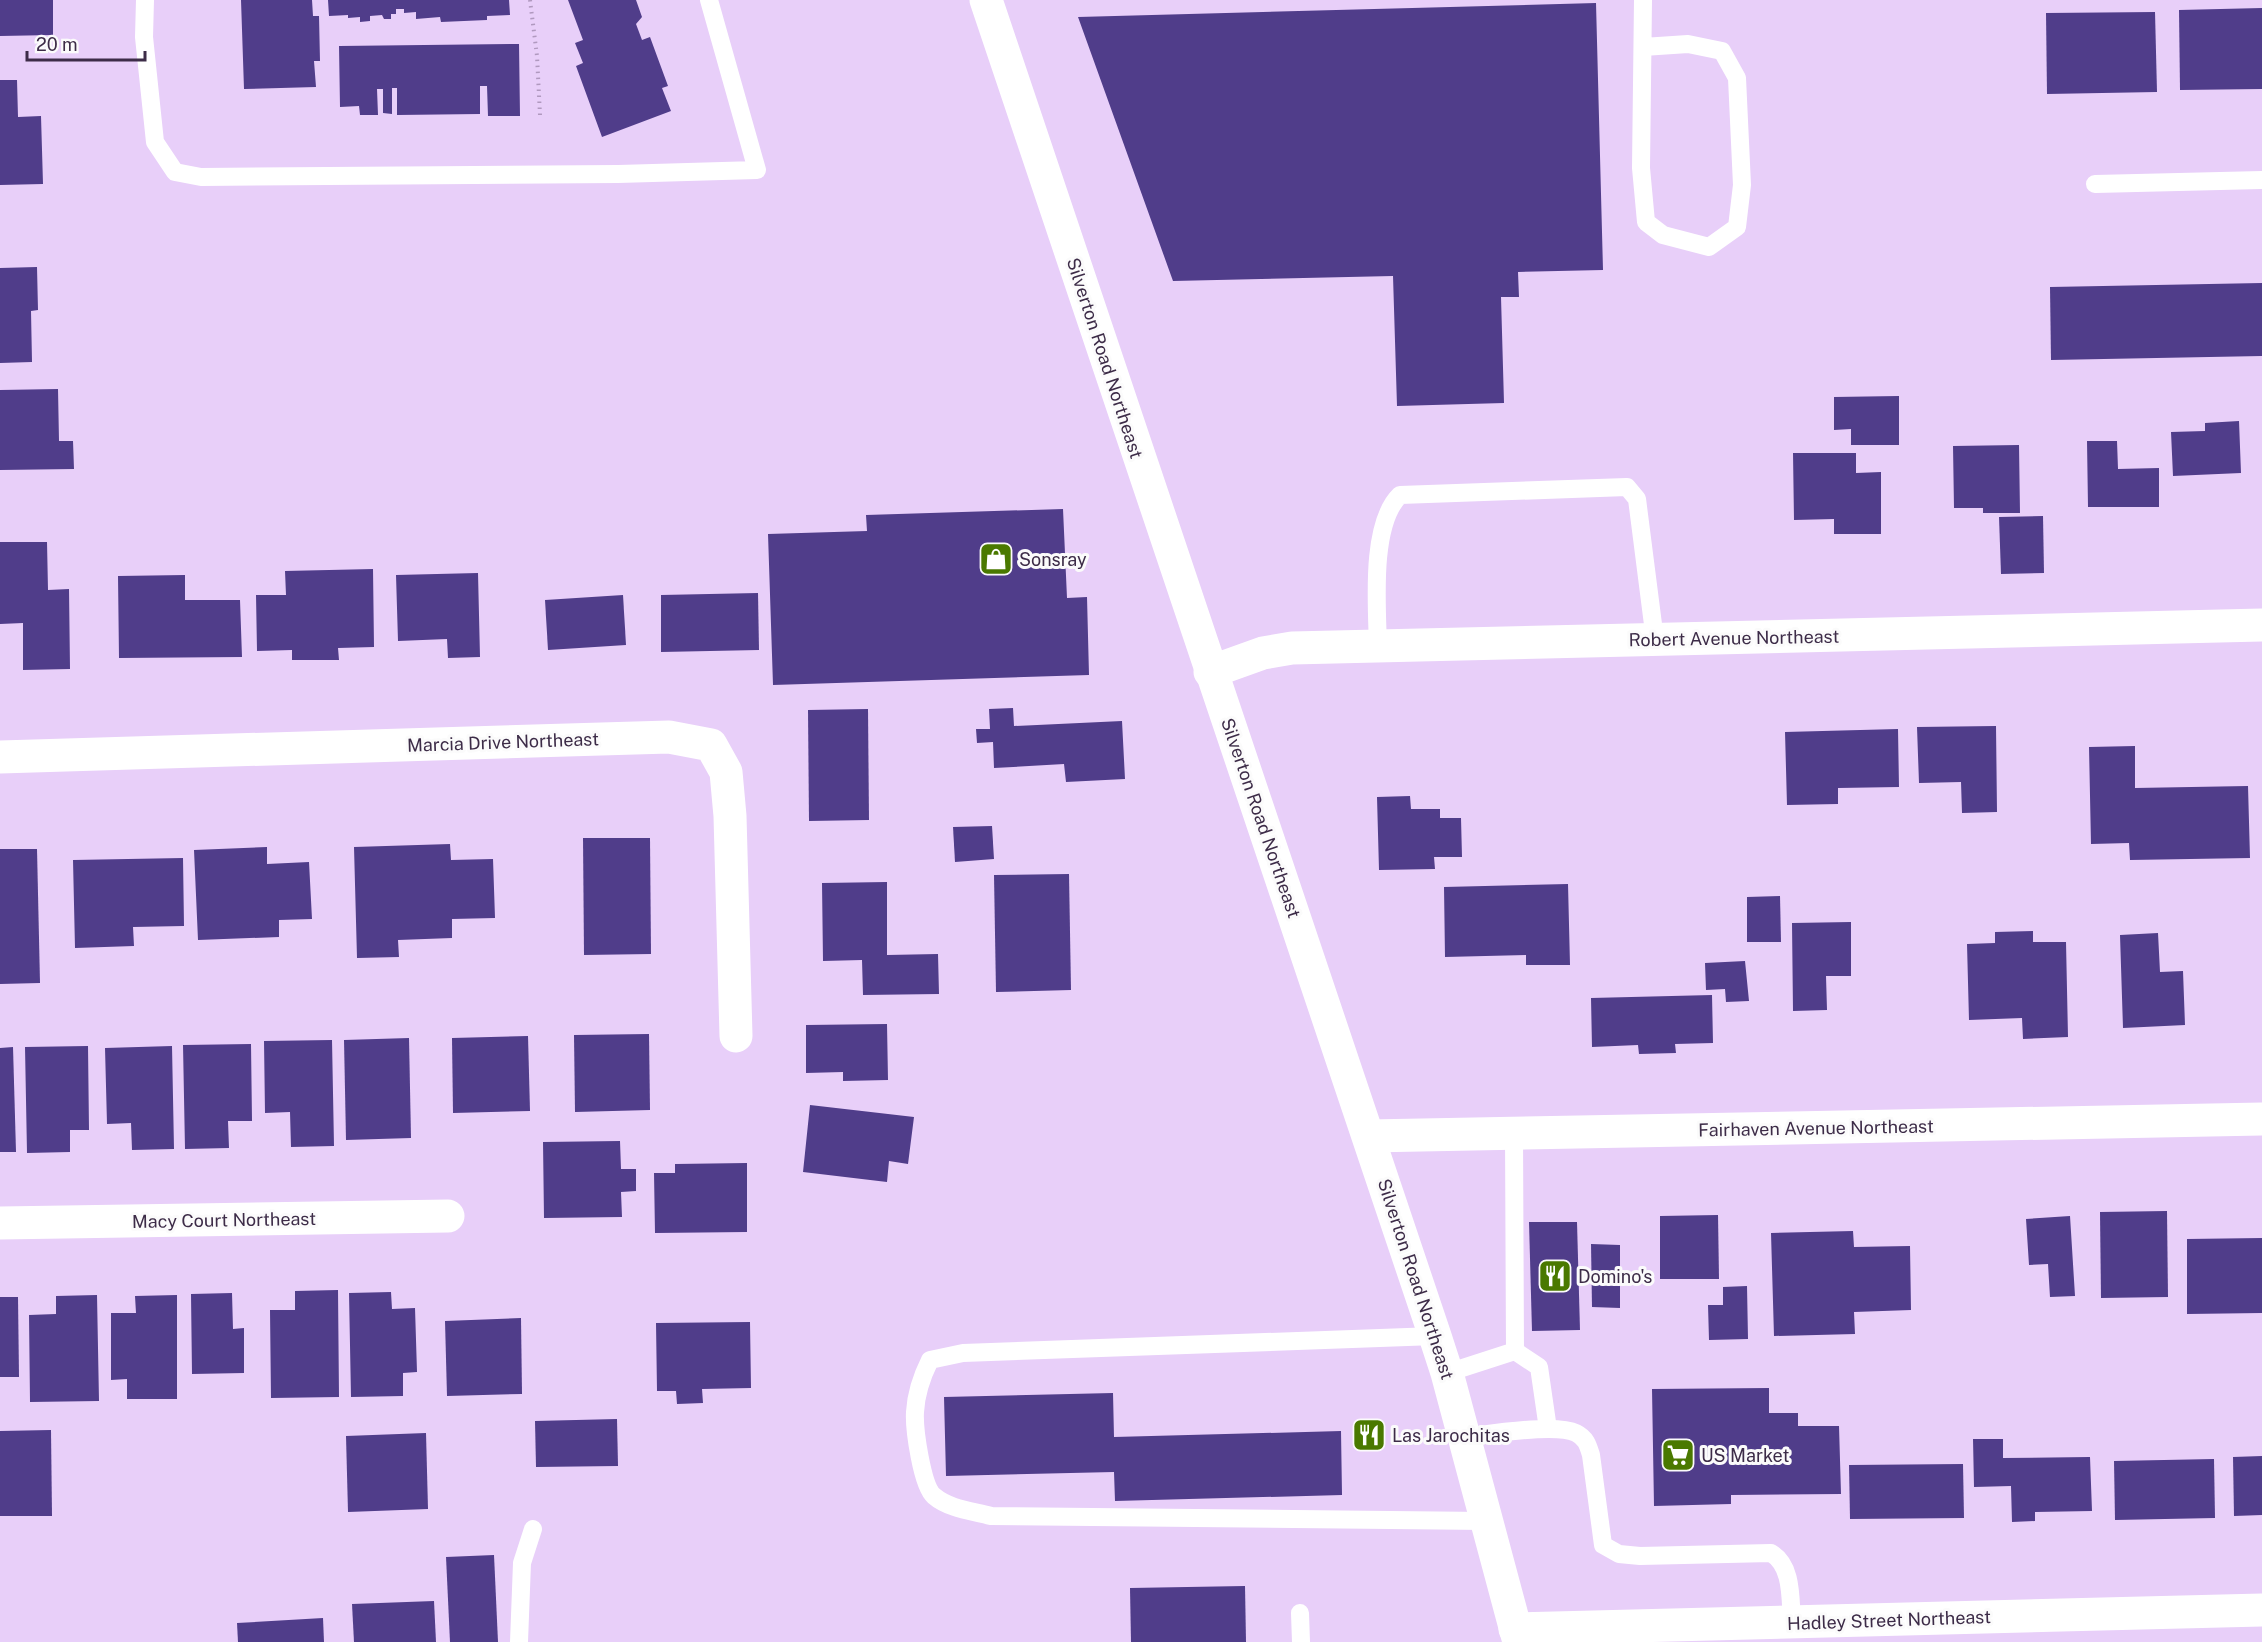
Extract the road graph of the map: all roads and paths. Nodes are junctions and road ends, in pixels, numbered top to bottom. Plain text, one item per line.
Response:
1 (145, 0) edge
2 (530, 0) edge
3 (709, 0) edge
4 (986, 0) edge
5 (1643, 0) edge
6 (1643, 47) junction
7 (540, 116) dead end
8 (2262, 180) edge
9 (2095, 184) dead end
10 (2262, 625) edge
11 (1655, 640) junction
12 (1378, 646) junction
13 (1210, 672) junction
14 (0, 757) edge
15 (736, 1036) dead end
16 (2262, 1119) edge
17 (1514, 1134) junction
18 (1369, 1136) junction
19 (448, 1216) dead end
20 (0, 1223) edge
21 (1435, 1336) junction
22 (1515, 1352) junction
23 (1447, 1372) junction
24 (1548, 1429) junction
25 (1464, 1437) junction
26 (1486, 1521) junction
27 (533, 1529) dead end
28 (2262, 1610) edge
29 (1300, 1613) dead end
30 (1792, 1622) junction
31 (1517, 1636) edge
32 (519, 1642) edge
33 (1301, 1642) edge

1 - 3 lane
2 - 7 path
4 - 13 street, Silverton Road Northeast
5 - 6 lane
6 - 6 lane
8 - 9 lane
10 - 11 street, Robert Avenue Northeast
11 - 12 street, Robert Avenue Northeast
11 - 12 lane
12 - 13 street, Robert Avenue Northeast
13 - 18 street, Silverton Road Northeast
14 - 15 street, Marcia Drive Northeast
16 - 17 street, Fairhaven Avenue Northeast
17 - 18 street, Fairhaven Avenue Northeast
17 - 22 lane
18 - 21 street, Silverton Road Northeast
19 - 20 street, Macy Court Northeast
21 - 23 street, Silverton Road Northeast
21 - 26 lane
22 - 23 lane
22 - 24 lane
23 - 25 street, Silverton Road Northeast
24 - 25 lane
24 - 30 lane
25 - 26 street, Silverton Road Northeast
26 - 31 street, Silverton Road Northeast
27 - 32 lane
28 - 30 street, Hadley Street Northeast
29 - 33 lane
30 - 31 street, Hadley Street Northeast

